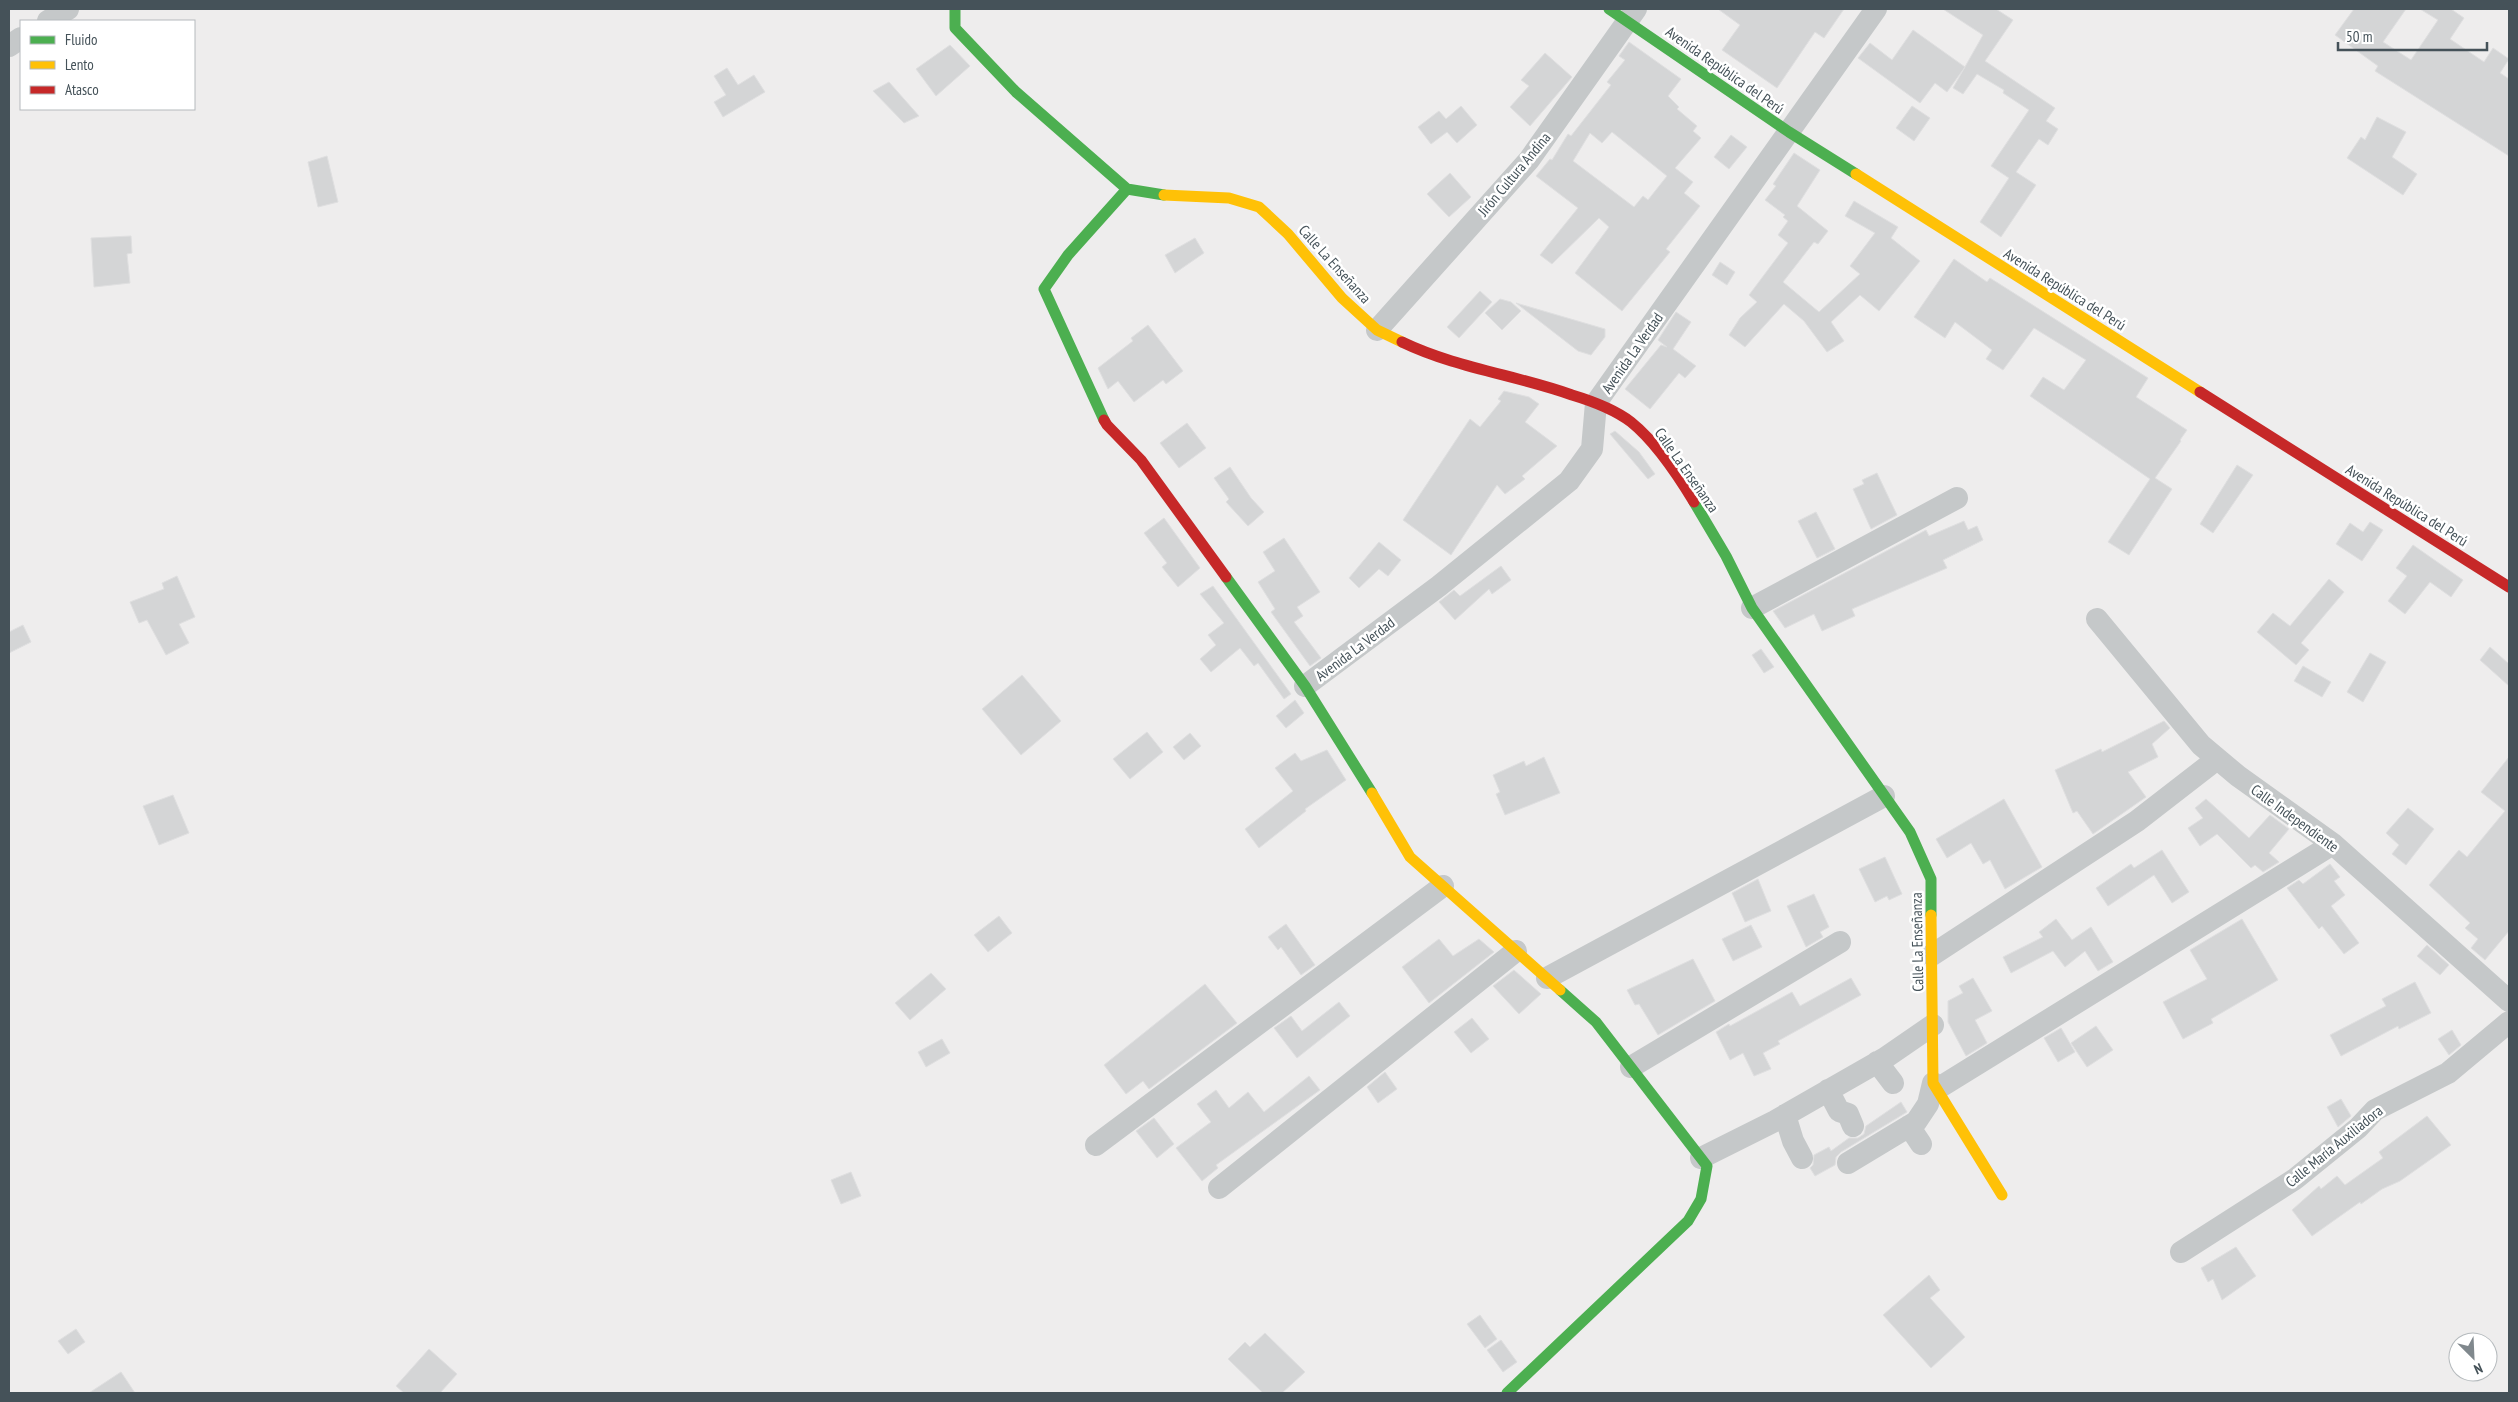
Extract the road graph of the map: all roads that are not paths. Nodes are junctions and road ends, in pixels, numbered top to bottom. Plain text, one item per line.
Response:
1 (68, 9) edge
2 (956, 9) edge
3 (1610, 9) edge
4 (1876, 9) edge
5 (1632, 15) edge
6 (50, 20) edge
7 (20, 39) edge
8 (9, 46) edge
9 (1789, 132) junction
10 (1127, 189) junction
11 (1377, 330) junction
12 (1596, 403) junction
13 (1957, 498) dead end
14 (2509, 588) edge
15 (1752, 608) junction
16 (2097, 619) dead end
17 (1305, 686) junction
18 (2217, 759) junction
19 (1884, 796) junction
20 (2333, 844) junction
21 (1443, 886) junction
22 (1840, 942) dead end
23 (1516, 951) junction
24 (1932, 956) junction
25 (1547, 978) junction
26 (2509, 1001) edge
27 (2509, 1022) edge
28 (1933, 1025) junction
29 (1877, 1062) junction
30 (1631, 1067) junction
31 (1893, 1083) dead end
32 (1935, 1086) junction
33 (1828, 1090) junction
34 (1785, 1115) junction
35 (1853, 1126) dead end
36 (1096, 1145) dead end
37 (1701, 1158) junction
38 (1802, 1158) dead end
39 (1848, 1163) dead end
40 (1219, 1188) dead end
41 (2002, 1195) dead end
42 (2181, 1252) dead end
43 (1507, 1393) edge

1 - 6 street
2 - 10 street
3 - 5 street, Avenida República del Perú
4 - 9 street, Avenida La Verdad
5 - 9 street, Avenida República del Perú
5 - 11 street, Jirón Cultura Andina
7 - 8 street
9 - 12 street, Avenida La Verdad
9 - 14 street, Avenida República del Perú
10 - 11 street, Calle La Enseñanza
10 - 17 street
11 - 12 street, Calle La Enseñanza
12 - 15 street, Calle La Enseñanza
12 - 17 street, Avenida La Verdad
13 - 15 street
15 - 19 street, Calle La Enseñanza
16 - 18 street, Calle Independiente
17 - 21 street
18 - 20 street, Calle Independiente
18 - 24 street
19 - 24 street, Calle La Enseñanza
19 - 25 street
20 - 26 street, Calle Independiente
20 - 32 street
21 - 23 street
21 - 36 street
22 - 30 street
23 - 25 street
23 - 40 street
24 - 28 street, Calle La Enseñanza
25 - 30 street
27 - 42 street, Calle María Auxiliadora
28 - 29 street
28 - 32 street, Calle La Enseñanza
29 - 31 street
29 - 33 street
30 - 37 street
32 - 39 street
32 - 41 street
33 - 34 street
33 - 35 street
34 - 37 street
34 - 38 street
37 - 43 street

